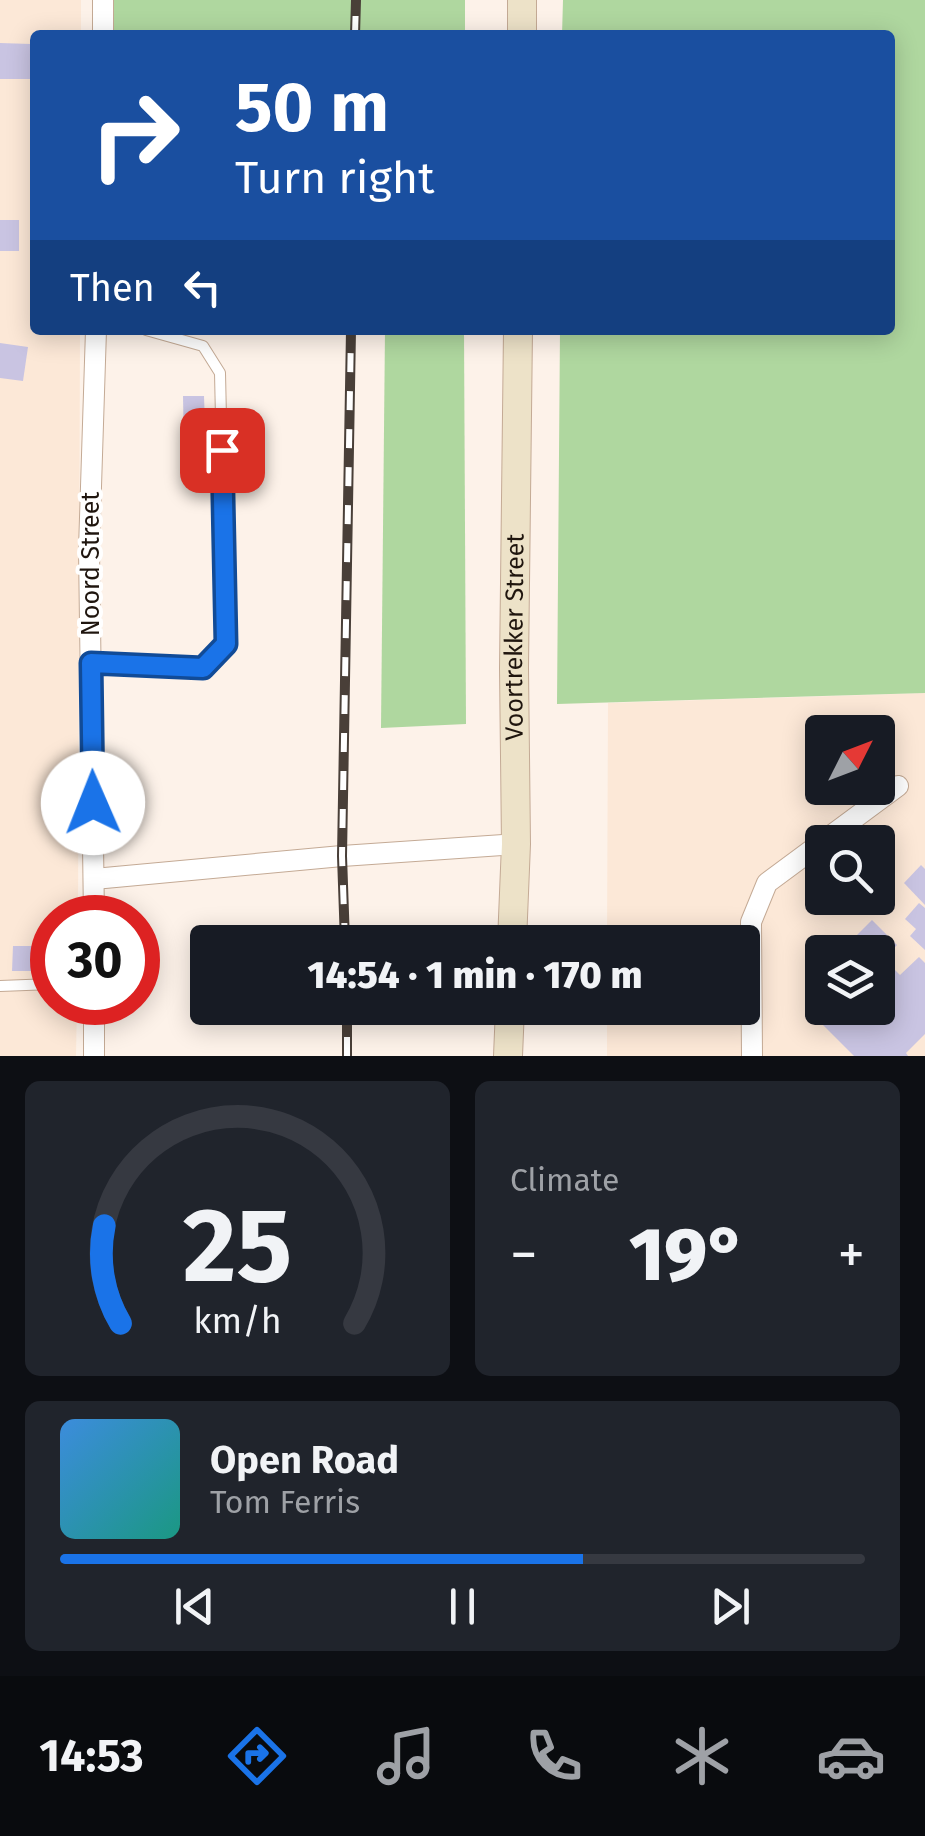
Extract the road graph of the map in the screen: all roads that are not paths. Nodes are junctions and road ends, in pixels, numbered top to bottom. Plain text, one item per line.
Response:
1 (103, 0) edge
2 (522, 0) edge
3 (103, 30) edge
4 (522, 30) edge
5 (96, 335) edge
6 (164, 335) edge
7 (518, 335) edge
8 (91, 663) junction
9 (898, 786) dead end
10 (516, 844) junction
11 (94, 879) junction
12 (94, 895) edge
13 (513, 925) edge
14 (30, 985) edge
15 (0, 986) edge
16 (94, 1025) edge
17 (509, 1025) edge
18 (94, 1056) edge
19 (508, 1056) edge
20 (752, 1056) edge

1 - 3 street
2 - 4 main road
5 - 8 street, Noord Street
6 - 8 lane
7 - 10 main road, Voortrekker Street
8 - 11 street, Noord Street
9 - 20 street
10 - 11 street
10 - 13 main road, Voortrekker Street
11 - 12 street, Noord Street
14 - 15 lane
16 - 18 street
17 - 19 main road

